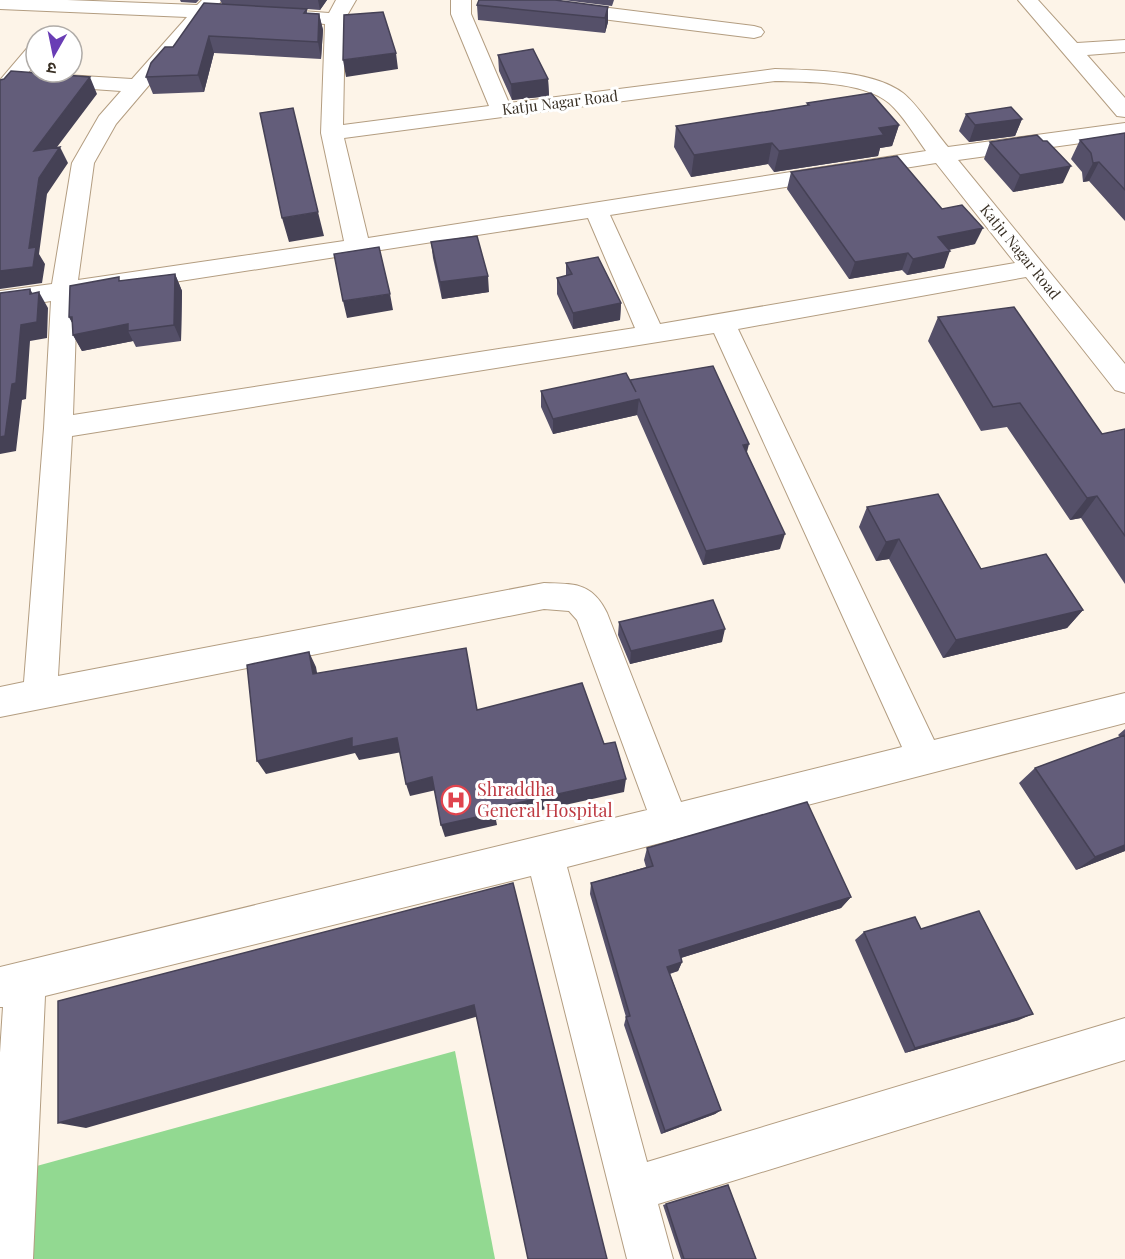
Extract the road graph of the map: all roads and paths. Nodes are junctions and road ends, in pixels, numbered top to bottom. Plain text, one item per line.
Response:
1 (346, 0) edge
2 (461, 0) edge
3 (499, 0) edge
4 (1028, 0) edge
5 (0, 3) edge
6 (207, 5) edge
7 (654, 9) edge
8 (236, 13) edge
9 (258, 14) edge
10 (335, 19) junction
11 (754, 32) dead end
12 (1125, 46) edge
13 (1070, 50) junction
14 (24, 64) edge
15 (6, 86) edge
16 (137, 86) junction
17 (502, 111) junction
18 (1125, 111) edge
19 (1125, 130) edge
20 (332, 133) junction
21 (942, 155) junction
22 (596, 209) junction
23 (358, 247) junction
24 (1033, 268) junction
25 (64, 291) junction
26 (0, 300) edge
27 (722, 323) junction
28 (651, 334) junction
29 (1121, 372) edge
30 (58, 428) junction
31 (40, 693) junction
32 (0, 702) edge
33 (1125, 708) edge
34 (925, 758) junction
35 (670, 822) junction
36 (545, 854) junction
37 (13, 984) edge
38 (1125, 1039) edge
39 (633, 1189) junction
40 (10, 1259) edge
41 (650, 1259) edge

1 - 10 street
2 - 17 street
3 - 7 street
4 - 13 street
5 - 6 street
6 - 8 street
6 - 16 street
7 - 11 street
9 - 10 street
10 - 20 street
12 - 13 street
13 - 18 street
14 - 15 street
15 - 16 street
16 - 25 street
17 - 20 street, Katju Nagar Road
17 - 21 street, Katju Nagar Road
19 - 21 street
20 - 23 street
21 - 22 street
21 - 24 street, Katju Nagar Road
22 - 23 street
22 - 28 street
23 - 25 street
24 - 27 street
24 - 29 street, Katju Nagar Road
25 - 26 street
25 - 30 street
27 - 28 street
27 - 34 street
28 - 30 street
30 - 31 street
31 - 32 street
31 - 35 street
33 - 34 street
34 - 35 street
35 - 36 street
36 - 37 street
36 - 39 street
37 - 40 street
38 - 39 street
39 - 41 street

